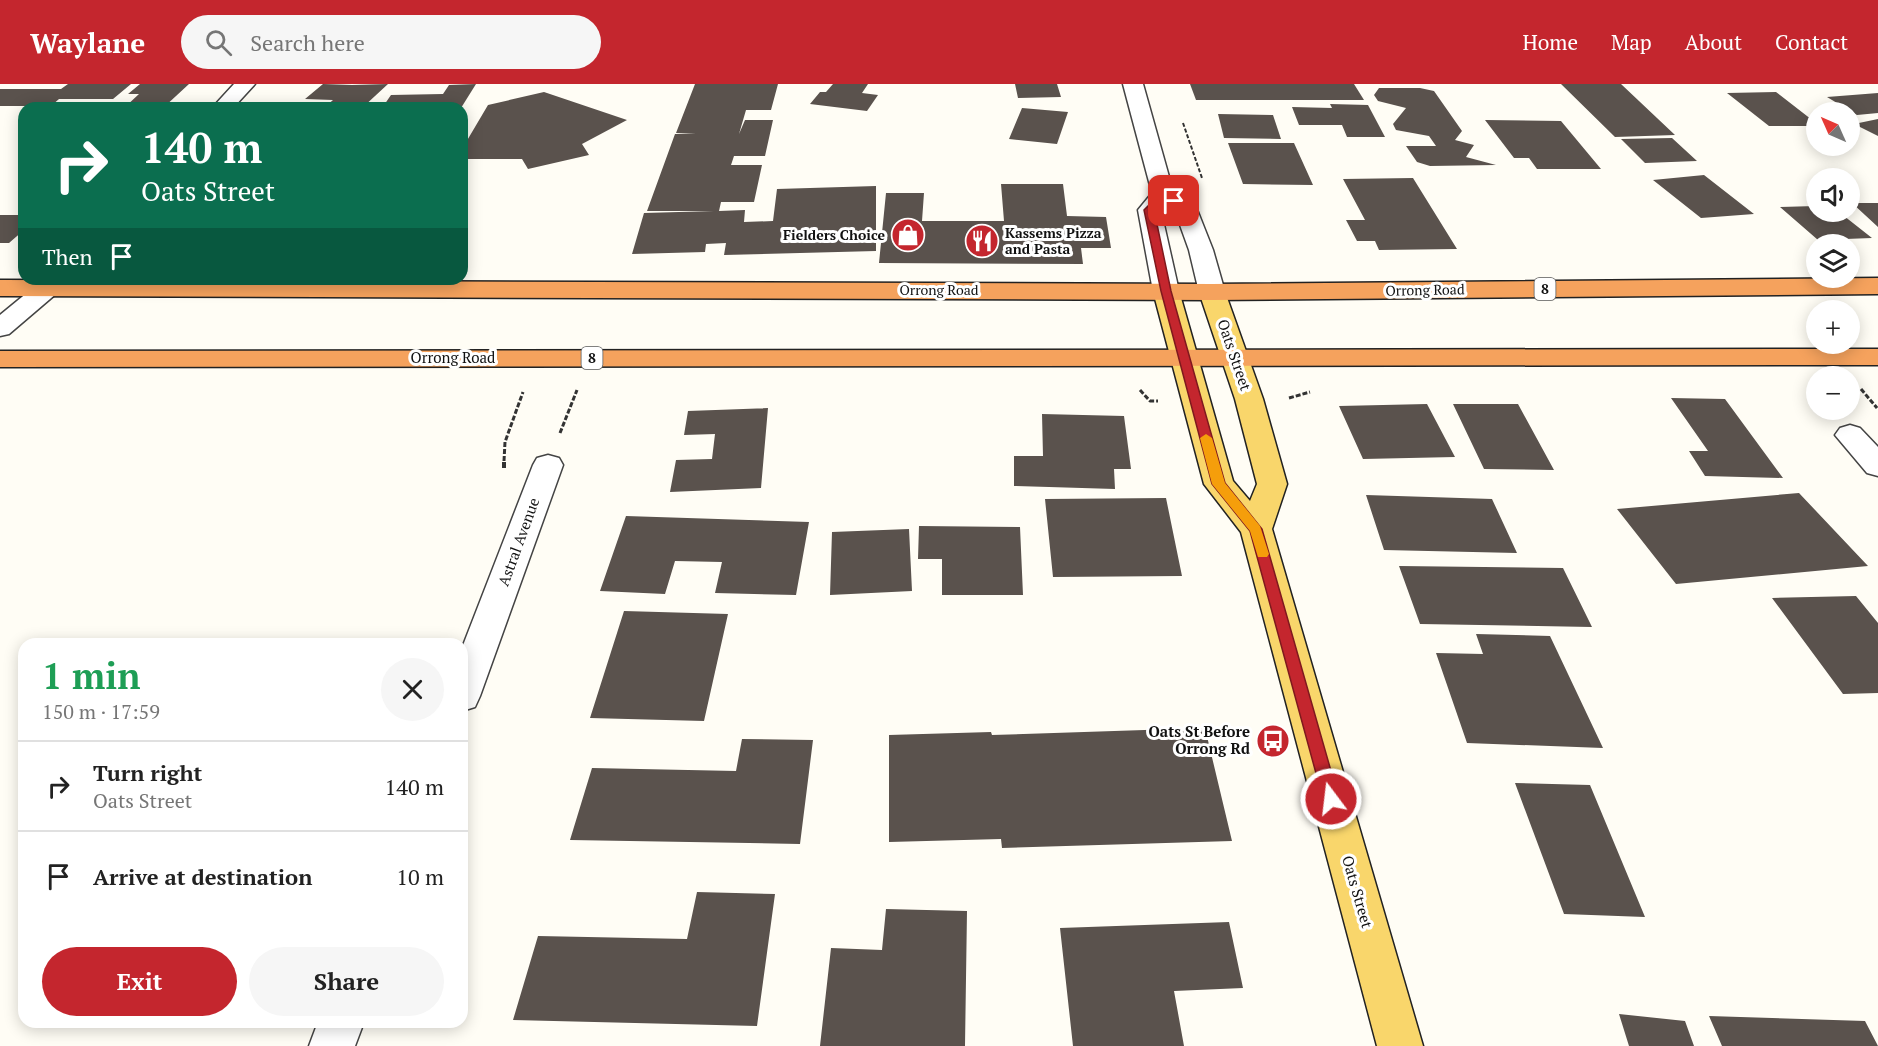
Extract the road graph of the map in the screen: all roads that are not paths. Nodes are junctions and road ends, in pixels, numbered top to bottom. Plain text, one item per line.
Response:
1 (245, 84) edge
2 (1133, 84) edge
3 (228, 102) edge
4 (1163, 194) junction
5 (1878, 286) edge
6 (0, 288) edge
7 (48, 288) junction
8 (1166, 291) junction
9 (1212, 292) junction
10 (0, 328) edge
11 (1878, 357) edge
12 (1184, 358) junction
13 (1236, 358) junction
14 (0, 359) edge
15 (1850, 435) dead end
16 (548, 465) road end
17 (1878, 466) edge
18 (1256, 529) junction
19 (468, 680) edge
20 (339, 1028) edge
21 (332, 1046) edge
22 (1400, 1046) edge

1 - 3 street
2 - 4 street
4 - 8 street, Oats Street
4 - 9 street, Oats Street
5 - 9 highway, Orrong Road / 8
6 - 7 highway, Orrong Road / 8
7 - 8 highway, Orrong Road / 8
7 - 10 street
8 - 9 highway, Orrong Road / 8
8 - 12 main road, Oats Street
9 - 13 main road, Oats Street
11 - 13 highway, Orrong Road / 8
12 - 13 highway, Orrong Road / 8
12 - 14 highway, Orrong Road / 8
12 - 18 main road, Oats Street
13 - 18 main road, Oats Street
15 - 17 street
16 - 19 street, Astral Avenue
18 - 22 main road, Oats Street
20 - 21 street

